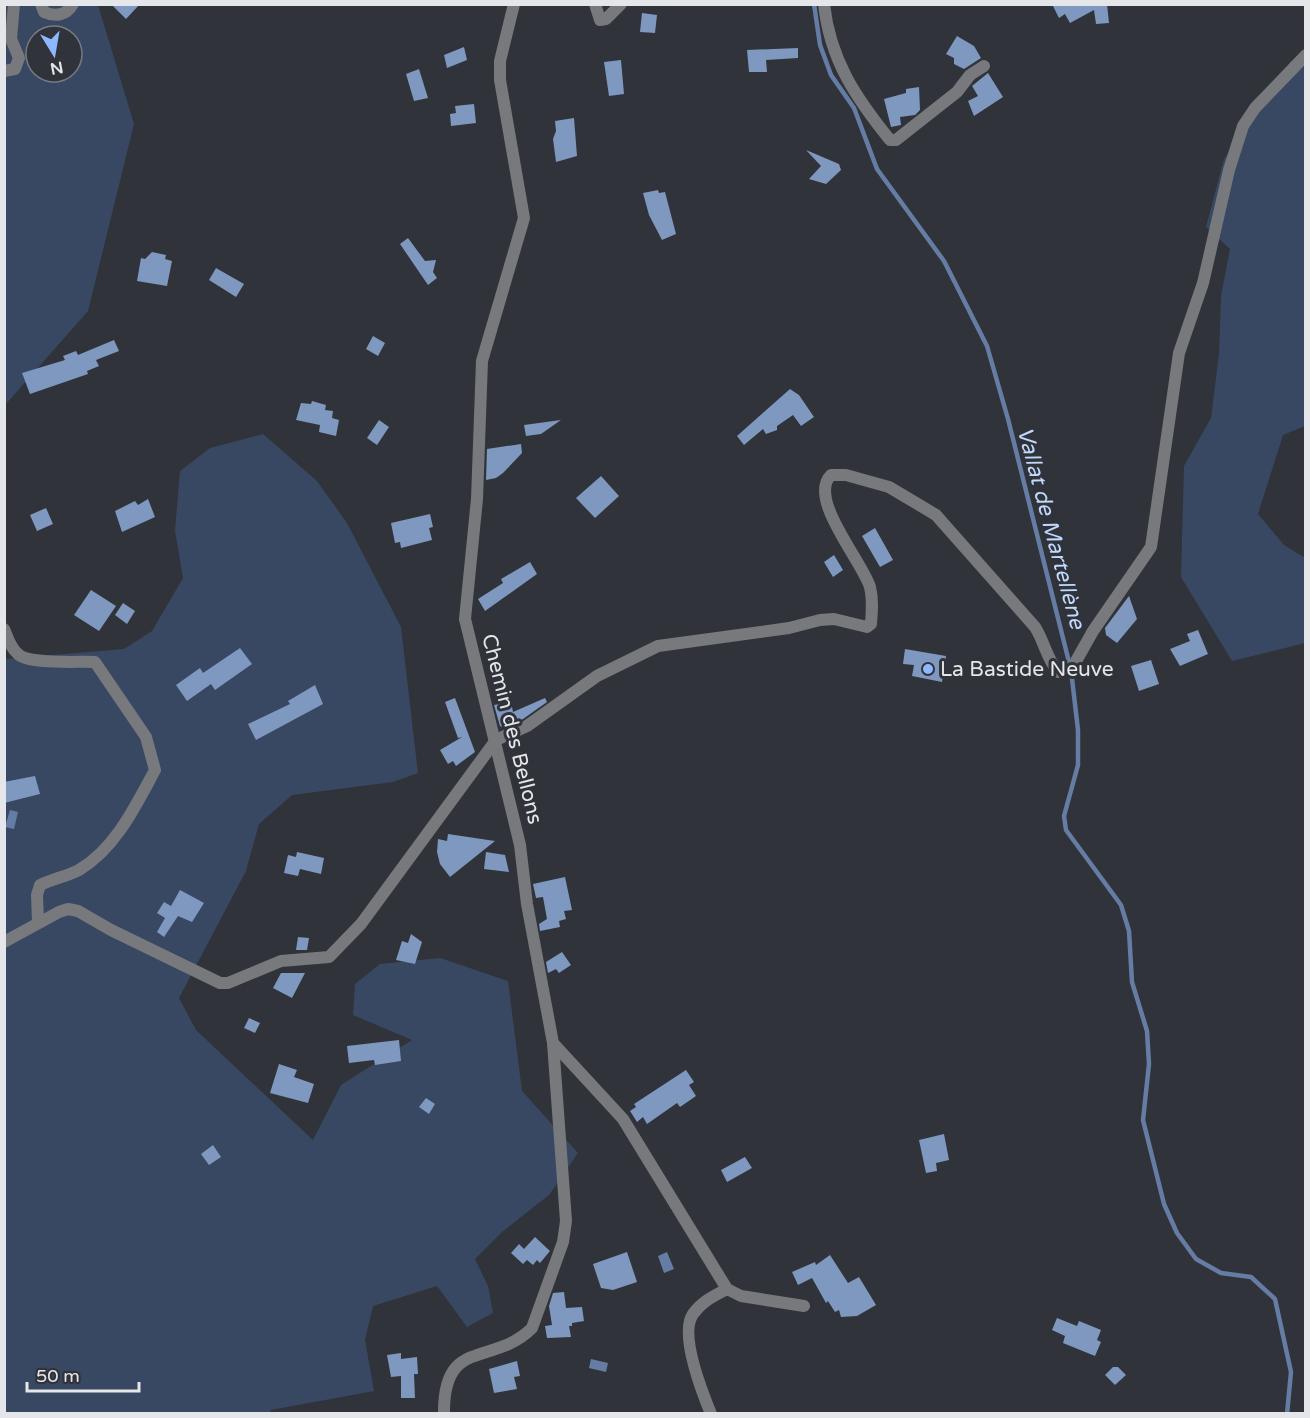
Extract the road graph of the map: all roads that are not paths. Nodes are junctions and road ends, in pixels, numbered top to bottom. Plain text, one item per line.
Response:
1 (14, 4) edge
2 (41, 4) edge
3 (514, 4) edge
4 (595, 4) edge
5 (621, 4) edge
6 (824, 4) edge
7 (73, 6) edge
8 (1305, 55) edge
9 (984, 66) dead end
10 (4, 71) edge
11 (4, 628) edge
12 (496, 740) junction
13 (38, 921) junction
14 (4, 942) edge
15 (553, 1043) junction
16 (727, 1289) junction
17 (804, 1306) dead end
18 (444, 1413) edge
19 (711, 1413) edge

1 - 10 street
2 - 7 street
3 - 12 street, Chemin des Bellons
4 - 5 street
6 - 9 street
8 - 12 street
11 - 13 street
12 - 13 street
12 - 15 street, Chemin des Bellons
13 - 14 street
15 - 16 street
15 - 18 street, Chemin des Bellons
16 - 17 street
16 - 19 street

